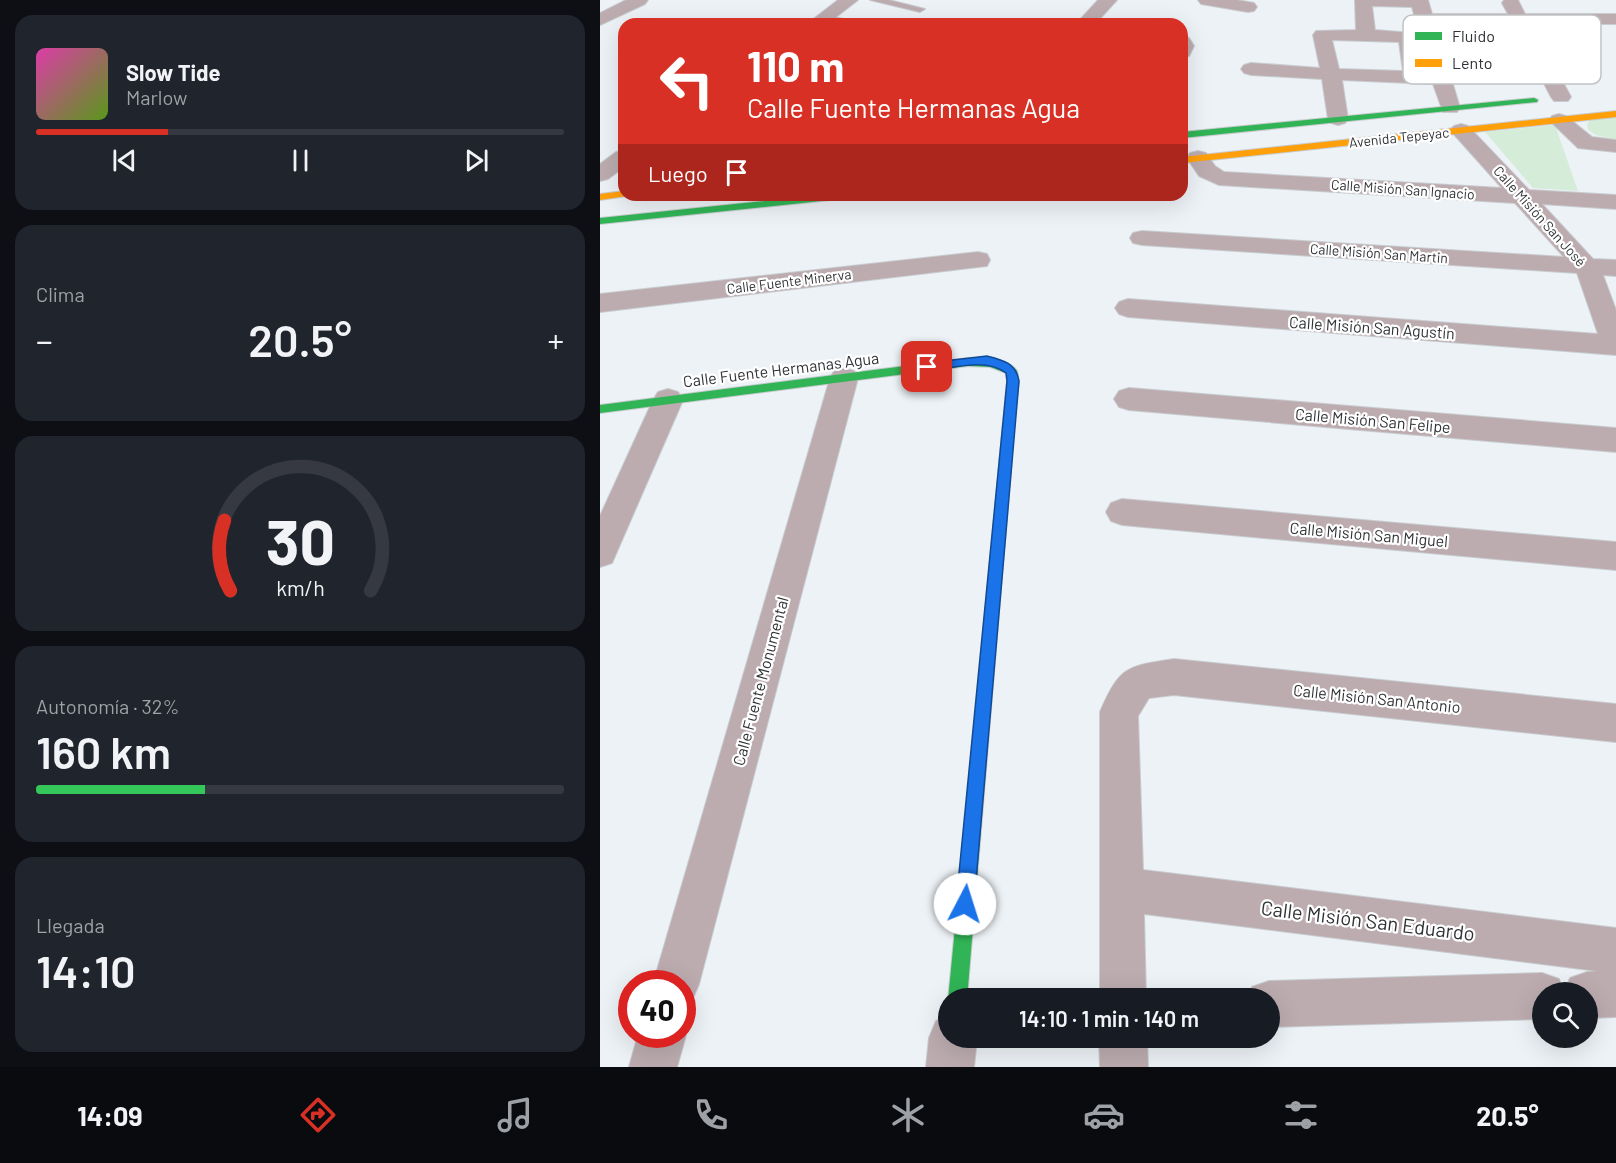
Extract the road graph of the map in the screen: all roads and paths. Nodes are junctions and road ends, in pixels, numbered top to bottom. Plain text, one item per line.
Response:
1 (639, 0) edge
2 (849, 0) edge
3 (875, 0) edge
4 (1108, 0) edge
5 (1207, 0) edge
6 (1509, 0) edge
7 (1248, 7) dead end
8 (1421, 7) edge
9 (920, 9) dead end
10 (1482, 15) edge
11 (1517, 15) edge
12 (825, 18) edge
13 (1091, 18) edge
14 (600, 21) edge
15 (1366, 35) junction
16 (1403, 37) edge
17 (1251, 69) dead end
18 (1331, 75) junction
19 (1403, 78) edge
20 (1443, 84) edge
21 (1559, 84) edge
22 (1566, 96) joint
23 (1450, 108) junction
24 (1616, 114) edge
25 (1338, 119) junction
26 (1559, 120) junction
27 (1294, 124) junction
28 (1461, 130) junction
29 (1188, 134) edge
30 (1309, 146) junction
31 (1616, 146) edge
32 (1190, 159) edge
33 (618, 161) edge
34 (600, 174) edge
35 (618, 195) edge
36 (600, 197) edge
37 (1522, 197) junction
38 (792, 201) edge
39 (1616, 202) edge
40 (600, 221) edge
41 (1142, 238) dead end
42 (978, 260) dead end
43 (1587, 267) junction
44 (1616, 268) edge
45 (600, 303) edge
46 (1128, 308) dead end
47 (1616, 345) edge
48 (844, 378) junction
49 (1129, 399) dead end
50 (668, 400) junction
51 (600, 409) edge
52 (1616, 440) edge
53 (1122, 512) dead end
54 (600, 553) edge
55 (1616, 556) edge
56 (1616, 723) edge
57 (1120, 889) junction
58 (1616, 951) edge
59 (680, 970) edge
60 (958, 988) edge
61 (1123, 988) edge
62 (1616, 994) edge
63 (1598, 995) edge
64 (1532, 996) edge
65 (1280, 1005) edge
66 (658, 1048) edge
67 (952, 1048) edge
68 (1124, 1048) edge
69 (653, 1067) edge
70 (950, 1067) edge
71 (1124, 1067) edge

1 - 14 street
2 - 12 street
3 - 9 lane
4 - 13 street
5 - 7 street
6 - 11 street
8 - 10 street
8 - 15 street
15 - 16 street
15 - 18 street
17 - 18 street
18 - 19 street
18 - 25 street
20 - 23 street
21 - 22 street
22 - 23 street, Avenida Tepeyac
23 - 25 street, Avenida Tepeyac
24 - 26 street, Avenida Tepeyac
25 - 27 street, Avenida Tepeyac
26 - 28 street, Avenida Tepeyac
26 - 31 street
27 - 29 street, Avenida Tepeyac
27 - 30 street
28 - 30 street, Avenida Tepeyac
28 - 37 street, Calle Misión San José
30 - 32 street, Avenida Tepeyac
32 - 37 street, Calle Misión San Ignacio
33 - 34 street
35 - 36 street
37 - 39 street, Calle Misión San Ignacio
37 - 43 street, Calle Misión San José
38 - 40 street
41 - 43 street, Calle Misión San Martin
42 - 45 street, Calle Fuente Minerva
43 - 44 street, Calle Misión San Martin
43 - 47 street, Calle Misión San José
46 - 47 street, Calle Misión San Agustín
48 - 50 street, Calle Fuente Hermanas Agua
48 - 59 street, Calle Fuente Monumental
48 - 60 street, Calle Fuente Hermanas Agua
49 - 52 street, Calle Misión San Felipe
50 - 51 street, Calle Fuente Hermanas Agua
50 - 54 street
53 - 55 street, Calle Misión San Miguel
56 - 57 street, Calle Misión San Antonio
57 - 58 street, Calle Misión San Eduardo
57 - 61 street
62 - 63 street
64 - 65 street
66 - 69 street
67 - 70 street
68 - 71 street

